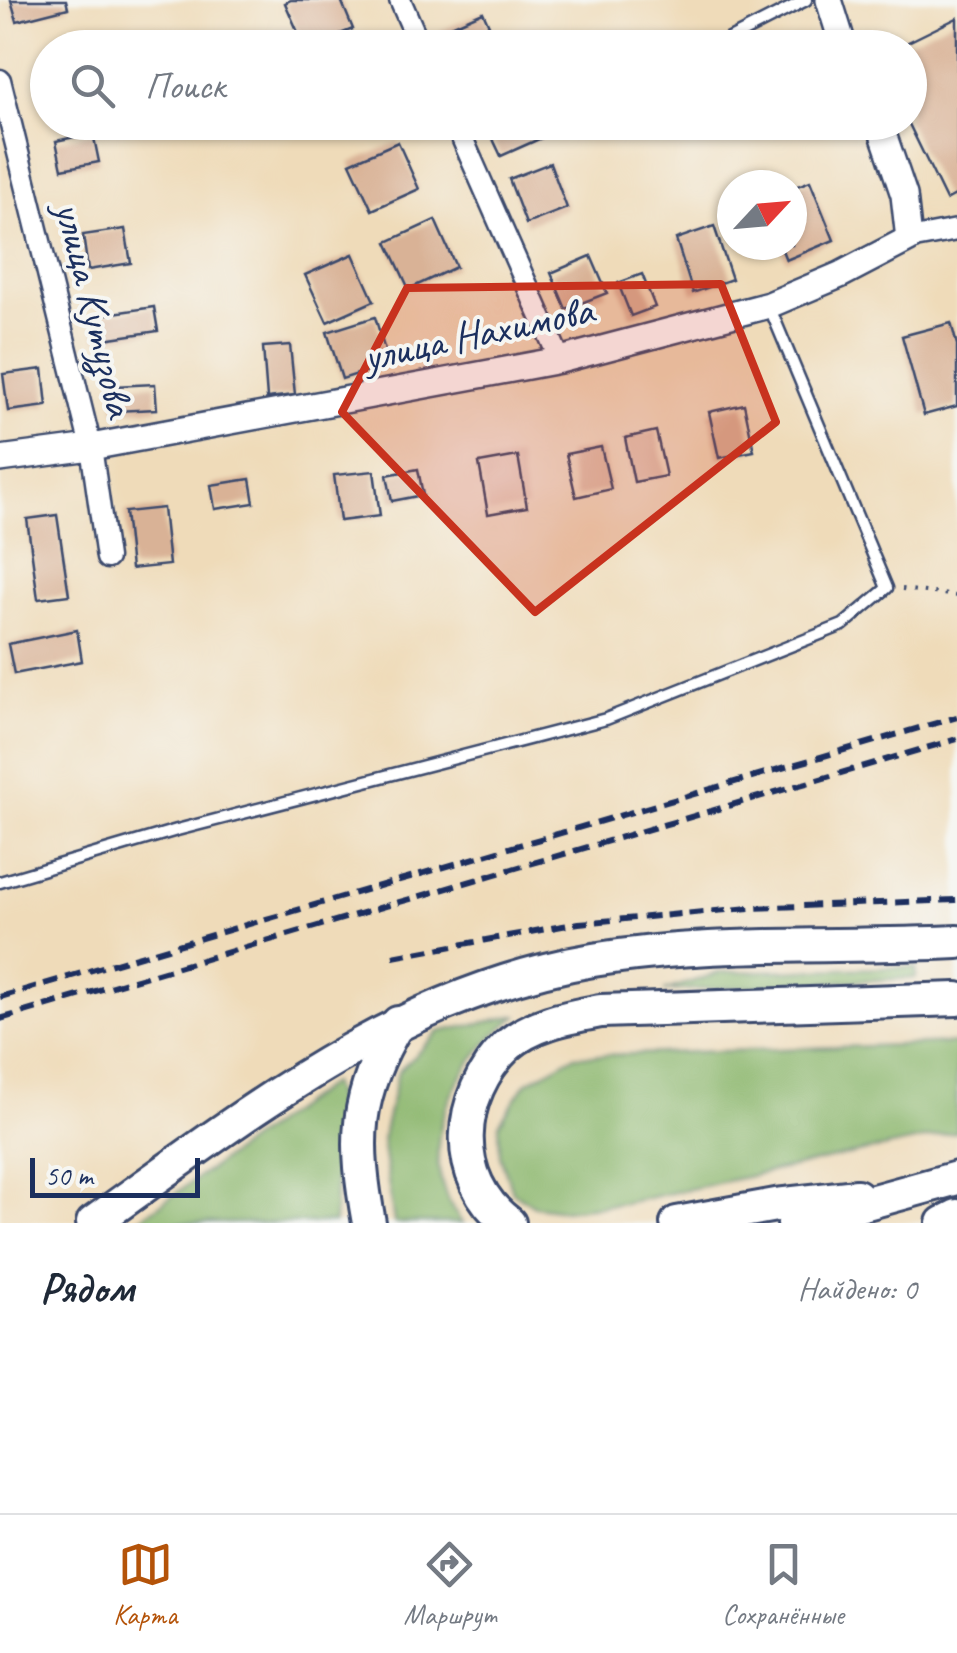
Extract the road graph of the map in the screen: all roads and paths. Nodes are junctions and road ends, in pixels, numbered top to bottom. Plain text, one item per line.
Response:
1 (400, 0) edge
2 (806, 0) edge
3 (829, 0) edge
4 (413, 30) edge
5 (747, 30) edge
6 (838, 30) edge
7 (0, 80) edge
8 (462, 140) edge
9 (885, 140) edge
10 (957, 230) edge
11 (908, 238) junction
12 (769, 305) junction
13 (560, 360) junction
14 (91, 447) junction
15 (0, 459) edge
16 (107, 558) dead end
17 (887, 588) junction
18 (957, 596) edge
19 (0, 882) edge
20 (957, 942) edge
21 (957, 999) edge
22 (398, 1023) junction
23 (957, 1178) edge
24 (906, 1191) junction
25 (957, 1216) edge
26 (93, 1223) edge
27 (369, 1223) edge
28 (509, 1223) edge
29 (677, 1223) edge
30 (794, 1223) edge
31 (942, 1223) edge

1 - 4 street
2 - 5 lane
3 - 6 street
7 - 14 street, улица Кутузова
8 - 13 street
9 - 11 street
10 - 11 street, улица Нахимова
11 - 12 street, улица Нахимова
12 - 13 street, улица Нахимова
12 - 17 lane
13 - 14 street, улица Нахимова
14 - 15 street, улица Нахимова
14 - 16 street, улица Кутузова
17 - 18 path
17 - 19 lane
20 - 22 main road
21 - 28 main road
22 - 26 main road
22 - 27 main road
23 - 24 main road
24 - 29 main road
24 - 30 main road
25 - 31 main road

